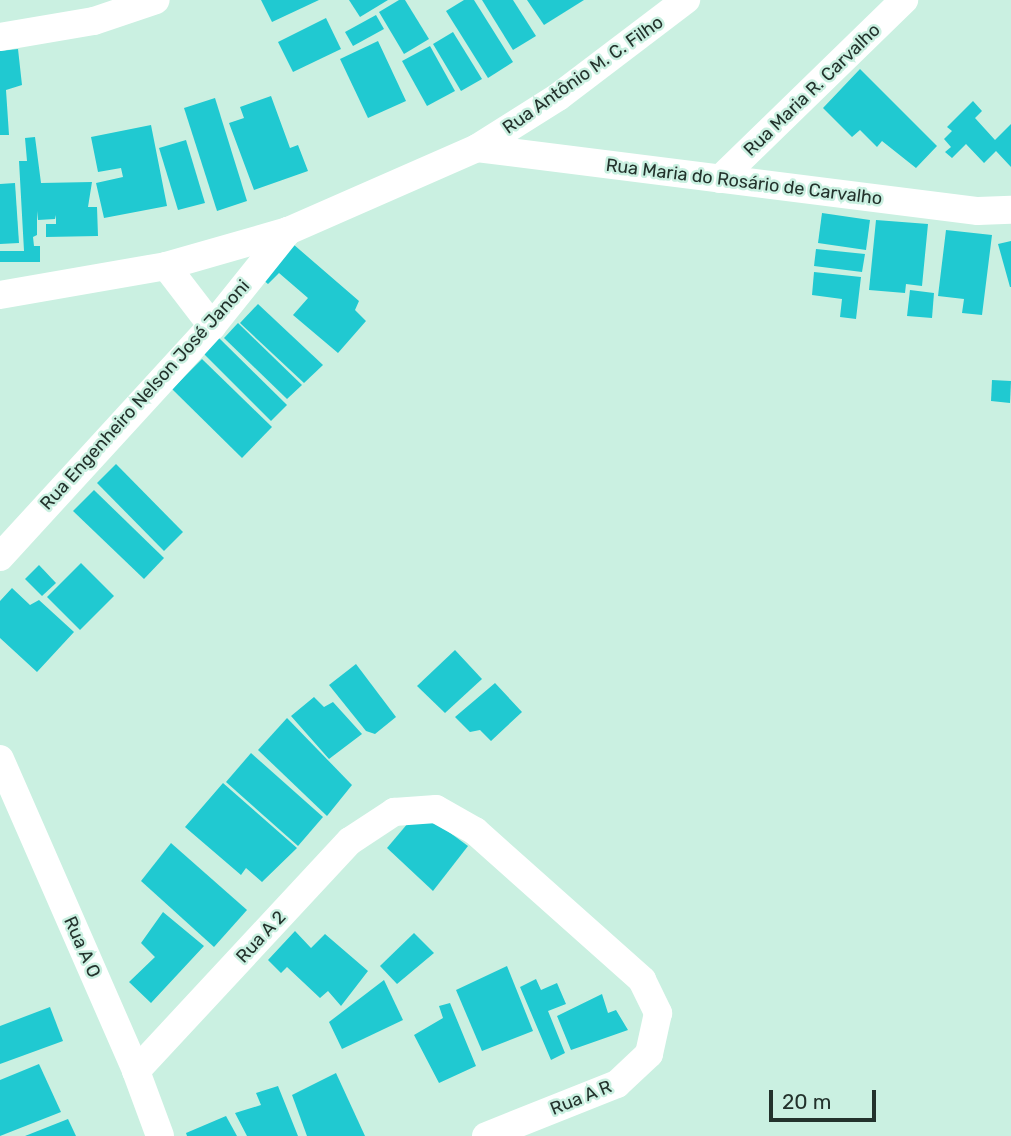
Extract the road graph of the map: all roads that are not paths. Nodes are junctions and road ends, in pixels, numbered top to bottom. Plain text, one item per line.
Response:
1 (156, 0) edge
2 (686, 0) edge
3 (904, 0) edge
4 (0, 37) edge
5 (477, 148) junction
6 (720, 179) junction
7 (1011, 210) edge
8 (288, 232) junction
9 (166, 266) junction
10 (0, 295) edge
11 (212, 326) junction
12 (0, 557) edge
13 (0, 759) edge
14 (656, 1035) joint
15 (136, 1071) junction
16 (160, 1136) edge
17 (486, 1136) edge

1 - 4 street
2 - 5 street, Rua Antônio M. C. Filho
3 - 6 street, Rua Maria R. Carvalho
5 - 6 street, Rua Maria do Rosário de Carvalho
5 - 8 street, Rua Engenheiro Nelson José Janoni
6 - 7 street, Rua Maria do Rosário de Carvalho
8 - 9 street, Rua Engenheiro Nelson José Janoni
8 - 11 street, Rua Engenheiro Nelson José Janoni
9 - 10 street, Rua Engenheiro Nelson José Janoni
9 - 11 street
11 - 12 street, Rua Engenheiro Nelson José Janoni
13 - 15 street, Rua A O
14 - 15 street, Rua A 2
14 - 17 street, Rua A R
15 - 16 street, Rua A O

